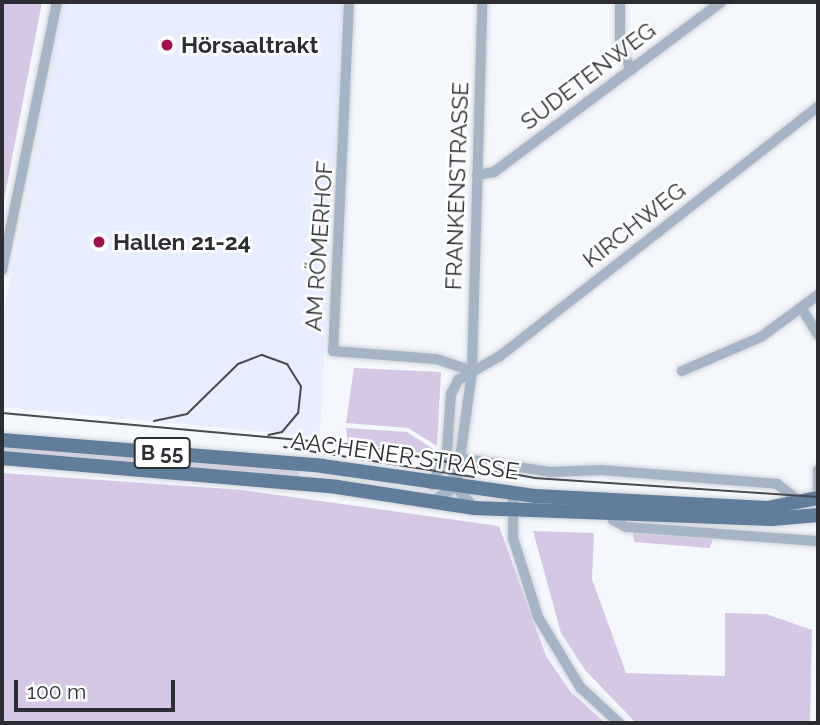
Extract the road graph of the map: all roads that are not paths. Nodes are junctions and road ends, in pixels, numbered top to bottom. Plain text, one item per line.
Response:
1 (57, 2) edge
2 (349, 2) edge
3 (482, 2) edge
4 (620, 2) edge
5 (721, 2) edge
6 (632, 70) junction
7 (818, 107) edge
8 (477, 175) junction
9 (2, 270) edge
10 (818, 295) edge
11 (802, 309) junction
12 (818, 335) edge
13 (472, 371) junction
14 (682, 371) dead end
15 (2, 440) edge
16 (447, 451) junction
17 (2, 458) edge
18 (460, 458) junction
19 (818, 470) edge
20 (432, 485) junction
21 (456, 487) junction
22 (818, 488) edge
23 (513, 494) junction
24 (818, 498) edge
25 (430, 502) junction
26 (802, 503) junction
27 (474, 508) junction
28 (511, 510) junction
29 (818, 515) edge
30 (613, 516) junction
31 (818, 541) edge
32 (619, 723) edge

1 - 9 street
2 - 13 street, AM RÖMERHOF
3 - 8 street, FRANKENSTRASSE
4 - 6 street
5 - 6 street, SUDETENWEG
6 - 8 street, SUDETENWEG
7 - 13 street, KIRCHWEG
8 - 13 street, FRANKENSTRASSE
10 - 11 street
11 - 12 street
11 - 14 street
13 - 16 street, KIRCHWEG
13 - 18 street
15 - 20 main road, AACHENER STRASSE / B 55
16 - 20 street, KIRCHWEG
16 - 21 street, KIRCHWEG
17 - 25 main road, AACHENER STRASSE / B 55
18 - 21 street
18 - 26 street, AACHENER STRASSE
19 - 22 street
20 - 21 main road, AACHENER STRASSE / B 55
21 - 23 main road, AACHENER STRASSE / B 55
21 - 25 street
21 - 27 street, KIRCHWEG
23 - 26 main road, AACHENER STRASSE / B 55
23 - 28 street
24 - 26 main road, AACHENER STRASSE / B 55
25 - 27 main road, AACHENER STRASSE / B 55
27 - 28 main road, AACHENER STRASSE / B 55
28 - 30 main road, AACHENER STRASSE / B 55
28 - 32 street
29 - 30 main road, AACHENER STRASSE / B 55
30 - 31 street, AACHENER STRASSE

